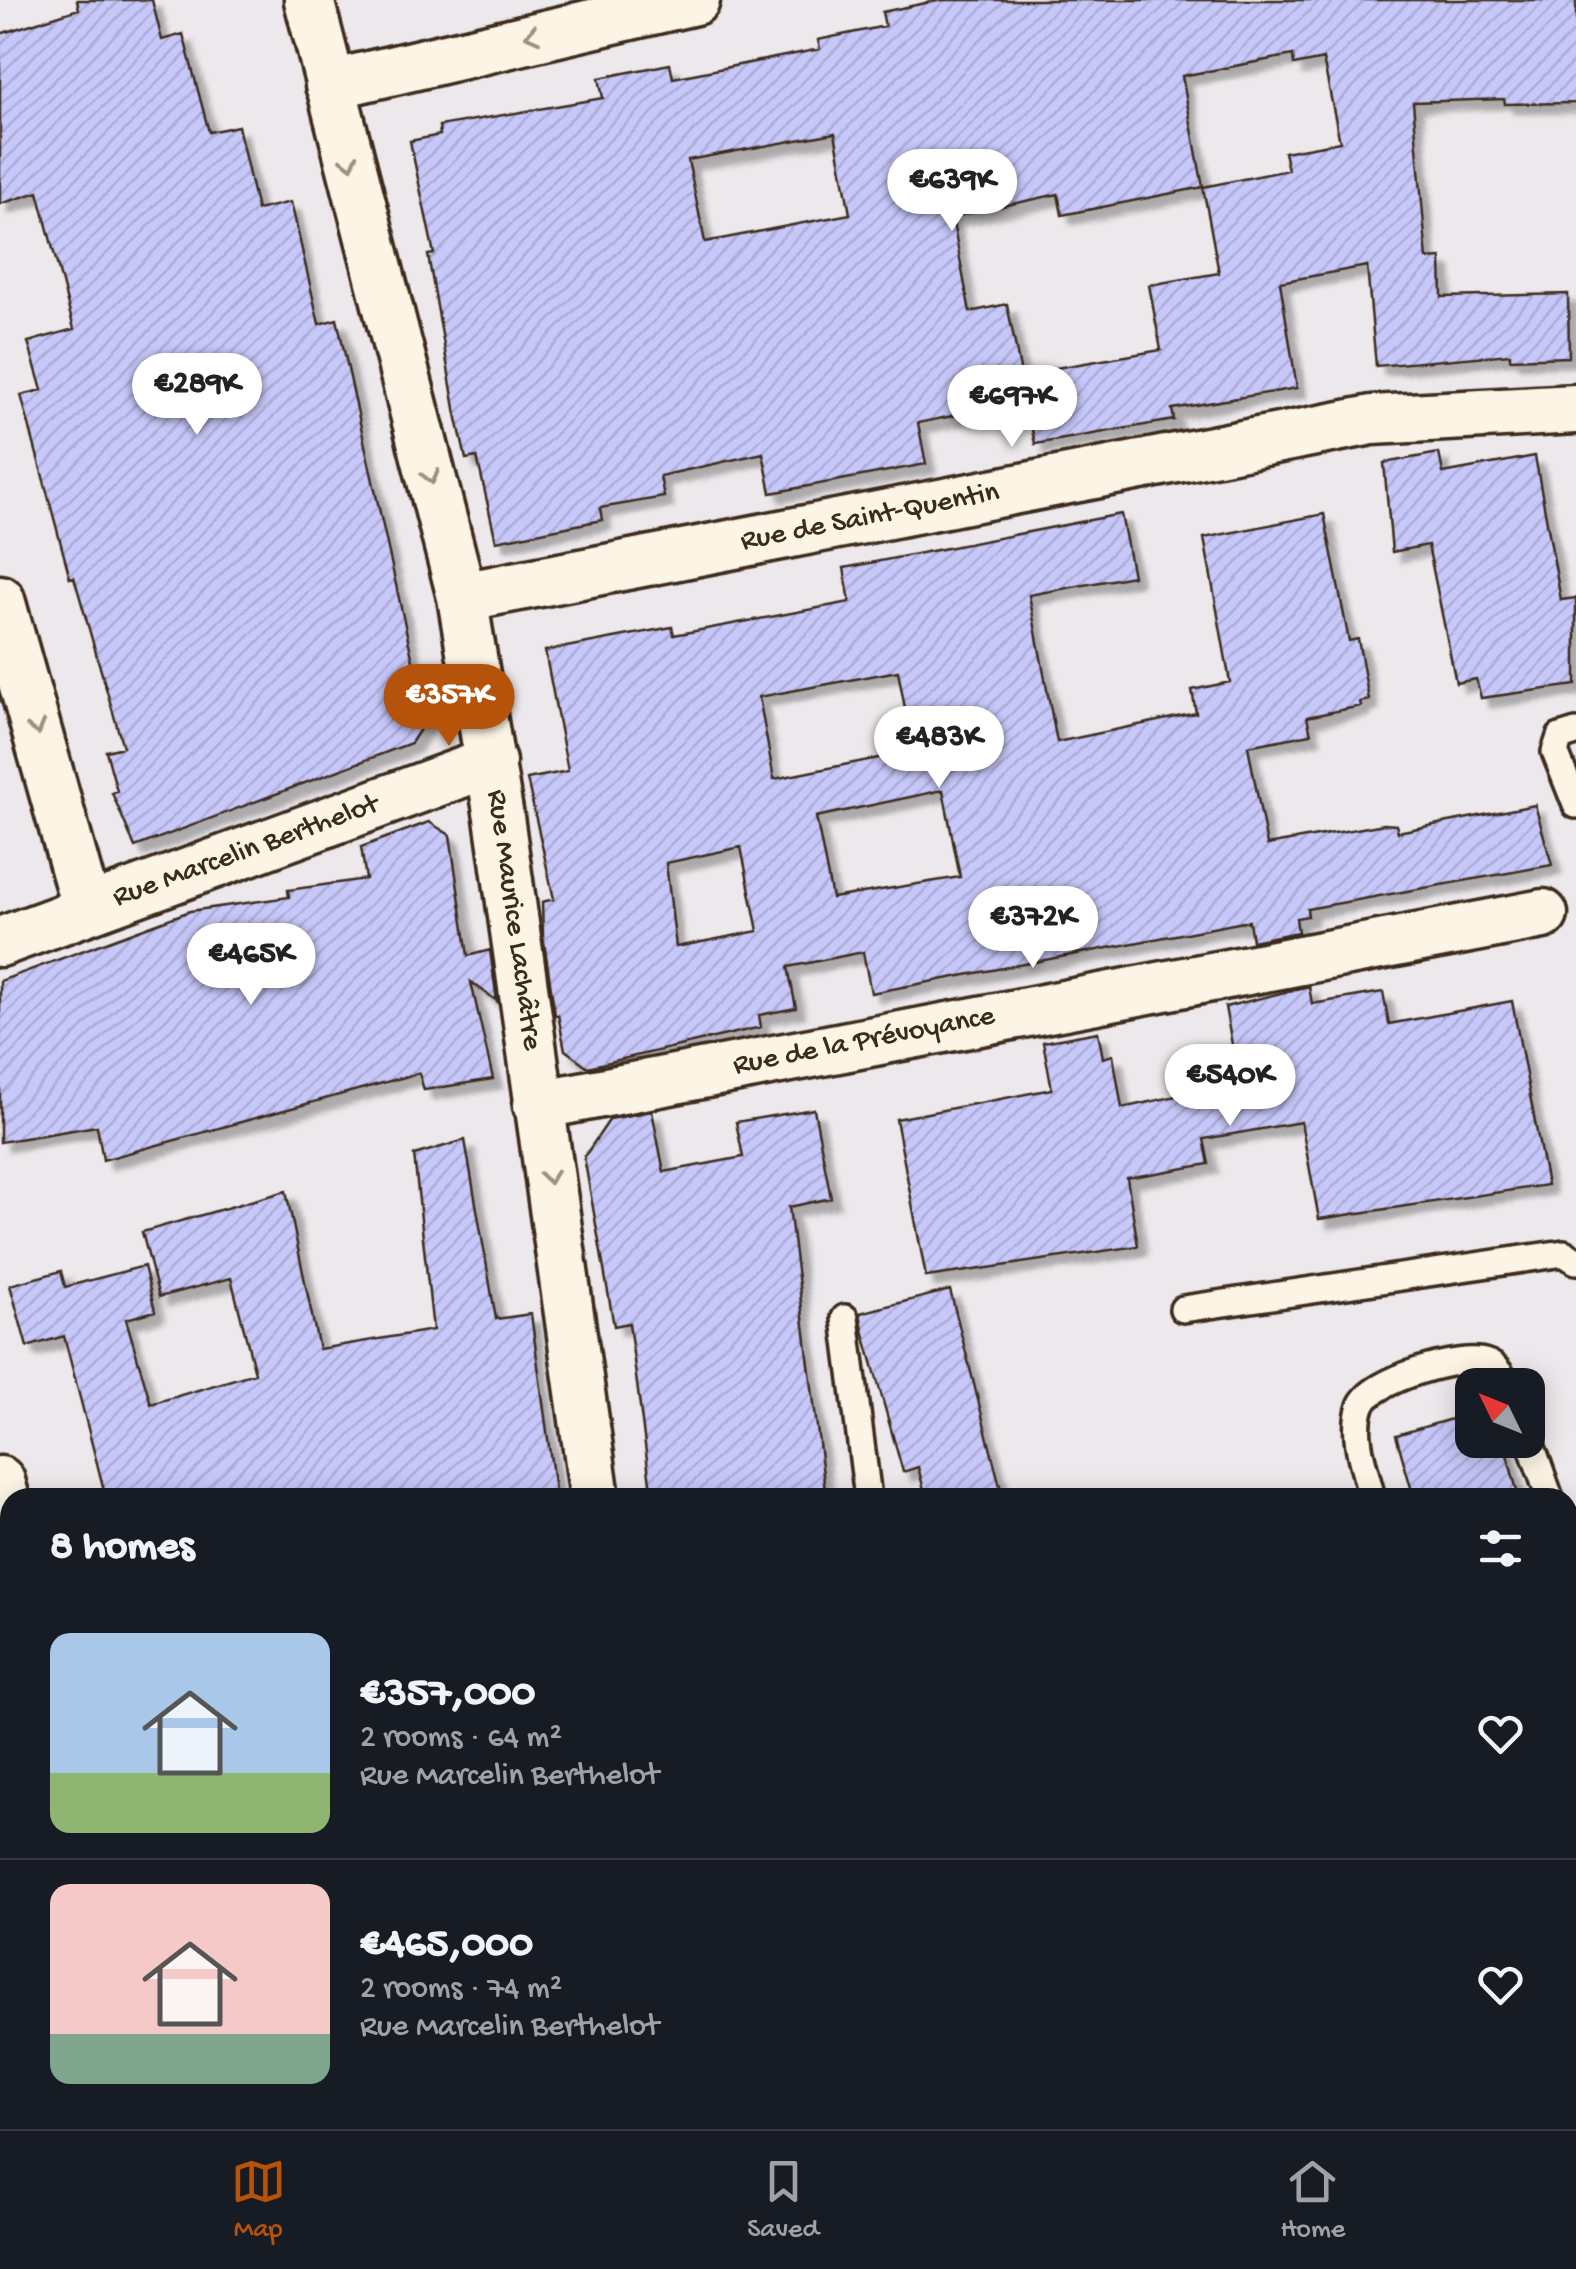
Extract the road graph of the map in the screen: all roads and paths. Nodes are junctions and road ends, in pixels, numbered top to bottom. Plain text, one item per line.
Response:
1 (309, 0) edge
2 (696, 0) edge
3 (330, 85) junction
4 (1576, 409) edge
5 (462, 597) junction
6 (0, 600) edge
7 (1576, 732) edge
8 (491, 762) junction
9 (1576, 805) edge
10 (87, 910) junction
11 (1543, 914) dead end
12 (0, 942) edge
13 (538, 1104) junction
14 (1576, 1261) edge
15 (1183, 1309) dead end
16 (845, 1318) dead end
17 (1496, 1368) edge
18 (1536, 1458) edge
19 (594, 1488) edge
20 (867, 1488) edge
21 (1370, 1488) edge
22 (1546, 1488) edge

1 - 3 street, Rue Maurice Lachâtre
2 -> 3 street
3 -> 5 street, Rue Maurice Lachâtre
4 - 5 street, Rue de Saint-Quentin
5 - 8 street, Rue Maurice Lachâtre
6 -> 10 street
7 - 9 lane
8 - 10 street, Rue Marcelin Berthelot
8 - 13 street, Rue Maurice Lachâtre
10 - 12 street, Rue Marcelin Berthelot
11 - 13 street, Rue de la Prévoyance
13 -> 19 street, Rue Maurice Lachâtre
14 - 15 lane
16 - 20 lane
17 - 21 lane
18 - 22 lane

